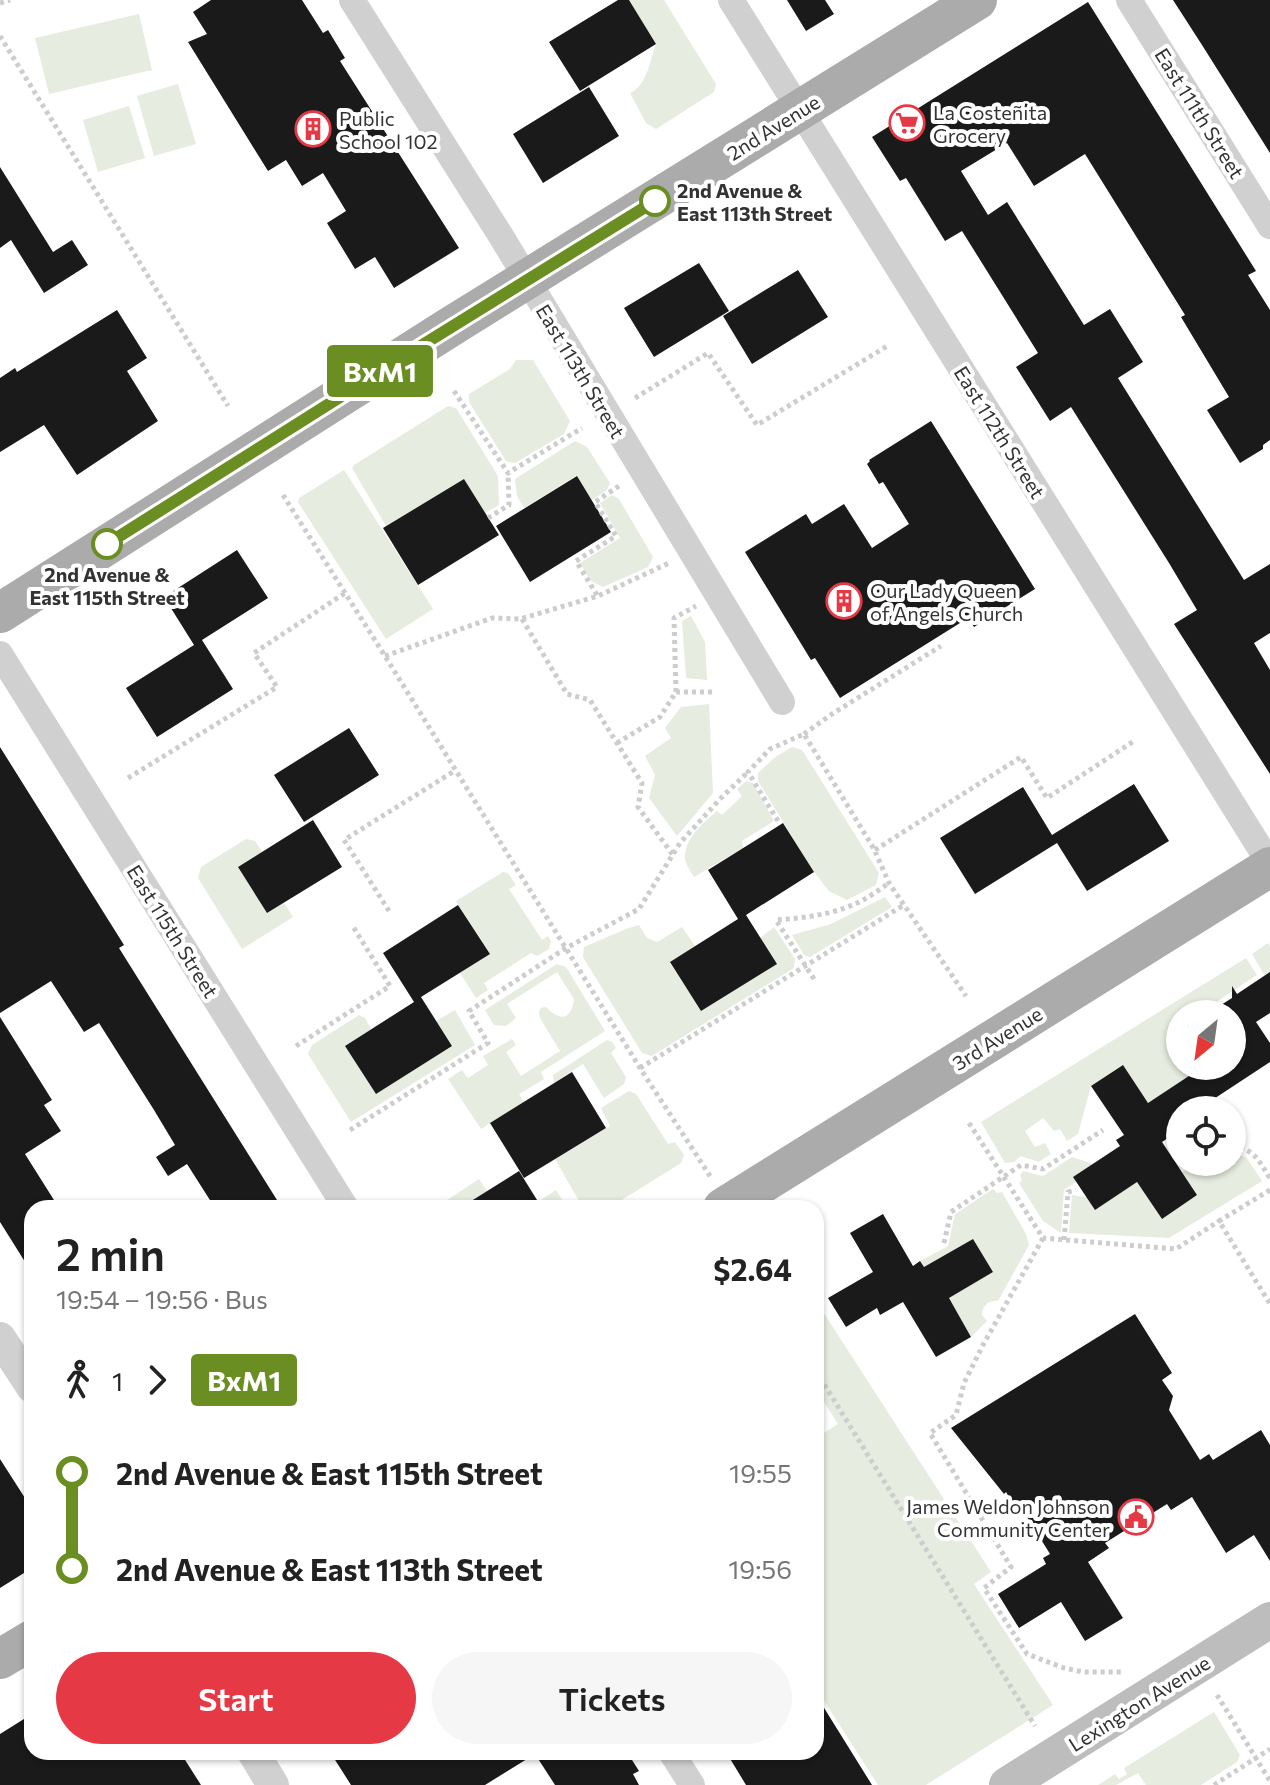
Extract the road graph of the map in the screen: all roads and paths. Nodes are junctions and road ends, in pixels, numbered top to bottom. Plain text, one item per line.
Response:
1 (10, 0) edge
2 (352, 0) edge
3 (731, 0) edge
4 (977, 0) edge
5 (1129, 0) edge
6 (0, 3) edge
7 (0, 36) edge
8 (799, 110) junction
9 (1270, 226) edge
10 (527, 280) junction
11 (889, 345) dead end
12 (454, 391) dead end
13 (635, 398) dead end
14 (228, 406) dead end
15 (582, 428) dead end
16 (508, 473) junction
17 (619, 486) dead end
18 (283, 495) dead end
19 (488, 518) dead end
20 (669, 563) dead end
21 (345, 593) junction
22 (598, 596) junction
23 (696, 606) dead end
24 (0, 613) edge
25 (522, 619) junction
26 (941, 646) dead end
27 (0, 654) edge
28 (385, 656) junction
29 (676, 692) junction
30 (715, 692) dead end
31 (782, 702) dead end
32 (804, 734) junction
33 (1134, 741) dead end
34 (617, 743) junction
35 (456, 770) junction
36 (748, 772) junction
37 (128, 778) dead end
38 (778, 821) dead end
39 (875, 850) junction
40 (673, 855) junction
41 (1270, 866) edge
42 (889, 883) junction
43 (904, 905) junction
44 (389, 911) dead end
45 (352, 925) dead end
46 (566, 948) junction
47 (805, 966) junction
48 (814, 979) dead end
49 (966, 996) dead end
50 (296, 1046) dead end
51 (640, 1068) junction
52 (969, 1123) dead end
53 (350, 1130) dead end
54 (1103, 1130) dead end
55 (1246, 1149) edge
56 (1003, 1176) junction
57 (1270, 1178) edge
58 (1076, 1190) dead end
59 (1270, 1190) edge
60 (341, 1200) edge
61 (722, 1200) edge
62 (736, 1200) edge
63 (1219, 1221) junction
64 (1043, 1238) junction
65 (1064, 1240) junction
66 (944, 1243) dead end
67 (1270, 1304) edge
68 (0, 1338) edge
69 (24, 1375) edge
70 (824, 1384) edge
71 (1270, 1620) edge
72 (24, 1645) edge
73 (0, 1659) edge
74 (1122, 1672) dead end
75 (1217, 1695) dead end
76 (1035, 1726) dead end
77 (1270, 1749) edge
78 (1256, 1759) junction
79 (258, 1760) edge
80 (676, 1760) edge
81 (1270, 1781) edge
82 (273, 1785) edge
83 (692, 1785) edge
84 (1007, 1785) edge
85 (1214, 1785) edge

1 - 6 path
2 - 10 street, East 113th Street
3 - 8 street, East 112th Street
4 - 8 main road, 2nd Avenue
5 - 9 street, East 111th Street
7 - 14 path
8 - 10 main road, 2nd Avenue
8 - 41 street, East 112th Street
10 - 24 main road, 2nd Avenue
10 - 31 street, East 113th Street
11 - 13 path
12 - 16 path
15 - 16 path
16 - 19 path
17 - 22 path
18 - 21 path
20 - 22 path
21 - 28 path
21 - 37 path
22 - 25 path
23 - 29 path
25 - 28 path
25 - 34 path
26 - 32 path
27 - 60 street, East 115th Street
28 - 35 path
29 - 30 path
29 - 34 path
32 - 36 path
32 - 39 path
33 - 39 path
34 - 40 path
35 - 44 path
35 - 46 path
36 - 38 path
36 - 40 path
39 - 42 path
40 - 46 path
41 - 62 main road, 3rd Avenue
42 - 43 path
42 - 47 path
43 - 47 path
43 - 49 path
45 - 50 path
46 - 51 path
46 - 53 path
47 - 48 path
47 - 51 path
51 - 61 path
52 - 56 path
54 - 56 path
55 - 57 path
56 - 64 path
56 - 66 path
58 - 65 path
59 - 63 path
63 - 65 path
63 - 67 path
64 - 65 path
64 - 74 path
68 - 69 street
70 - 76 path
71 - 84 main road, Lexington Avenue
72 - 73 main road
75 - 78 path
77 - 78 path
78 - 81 path
78 - 85 path
79 - 82 street
80 - 83 street

